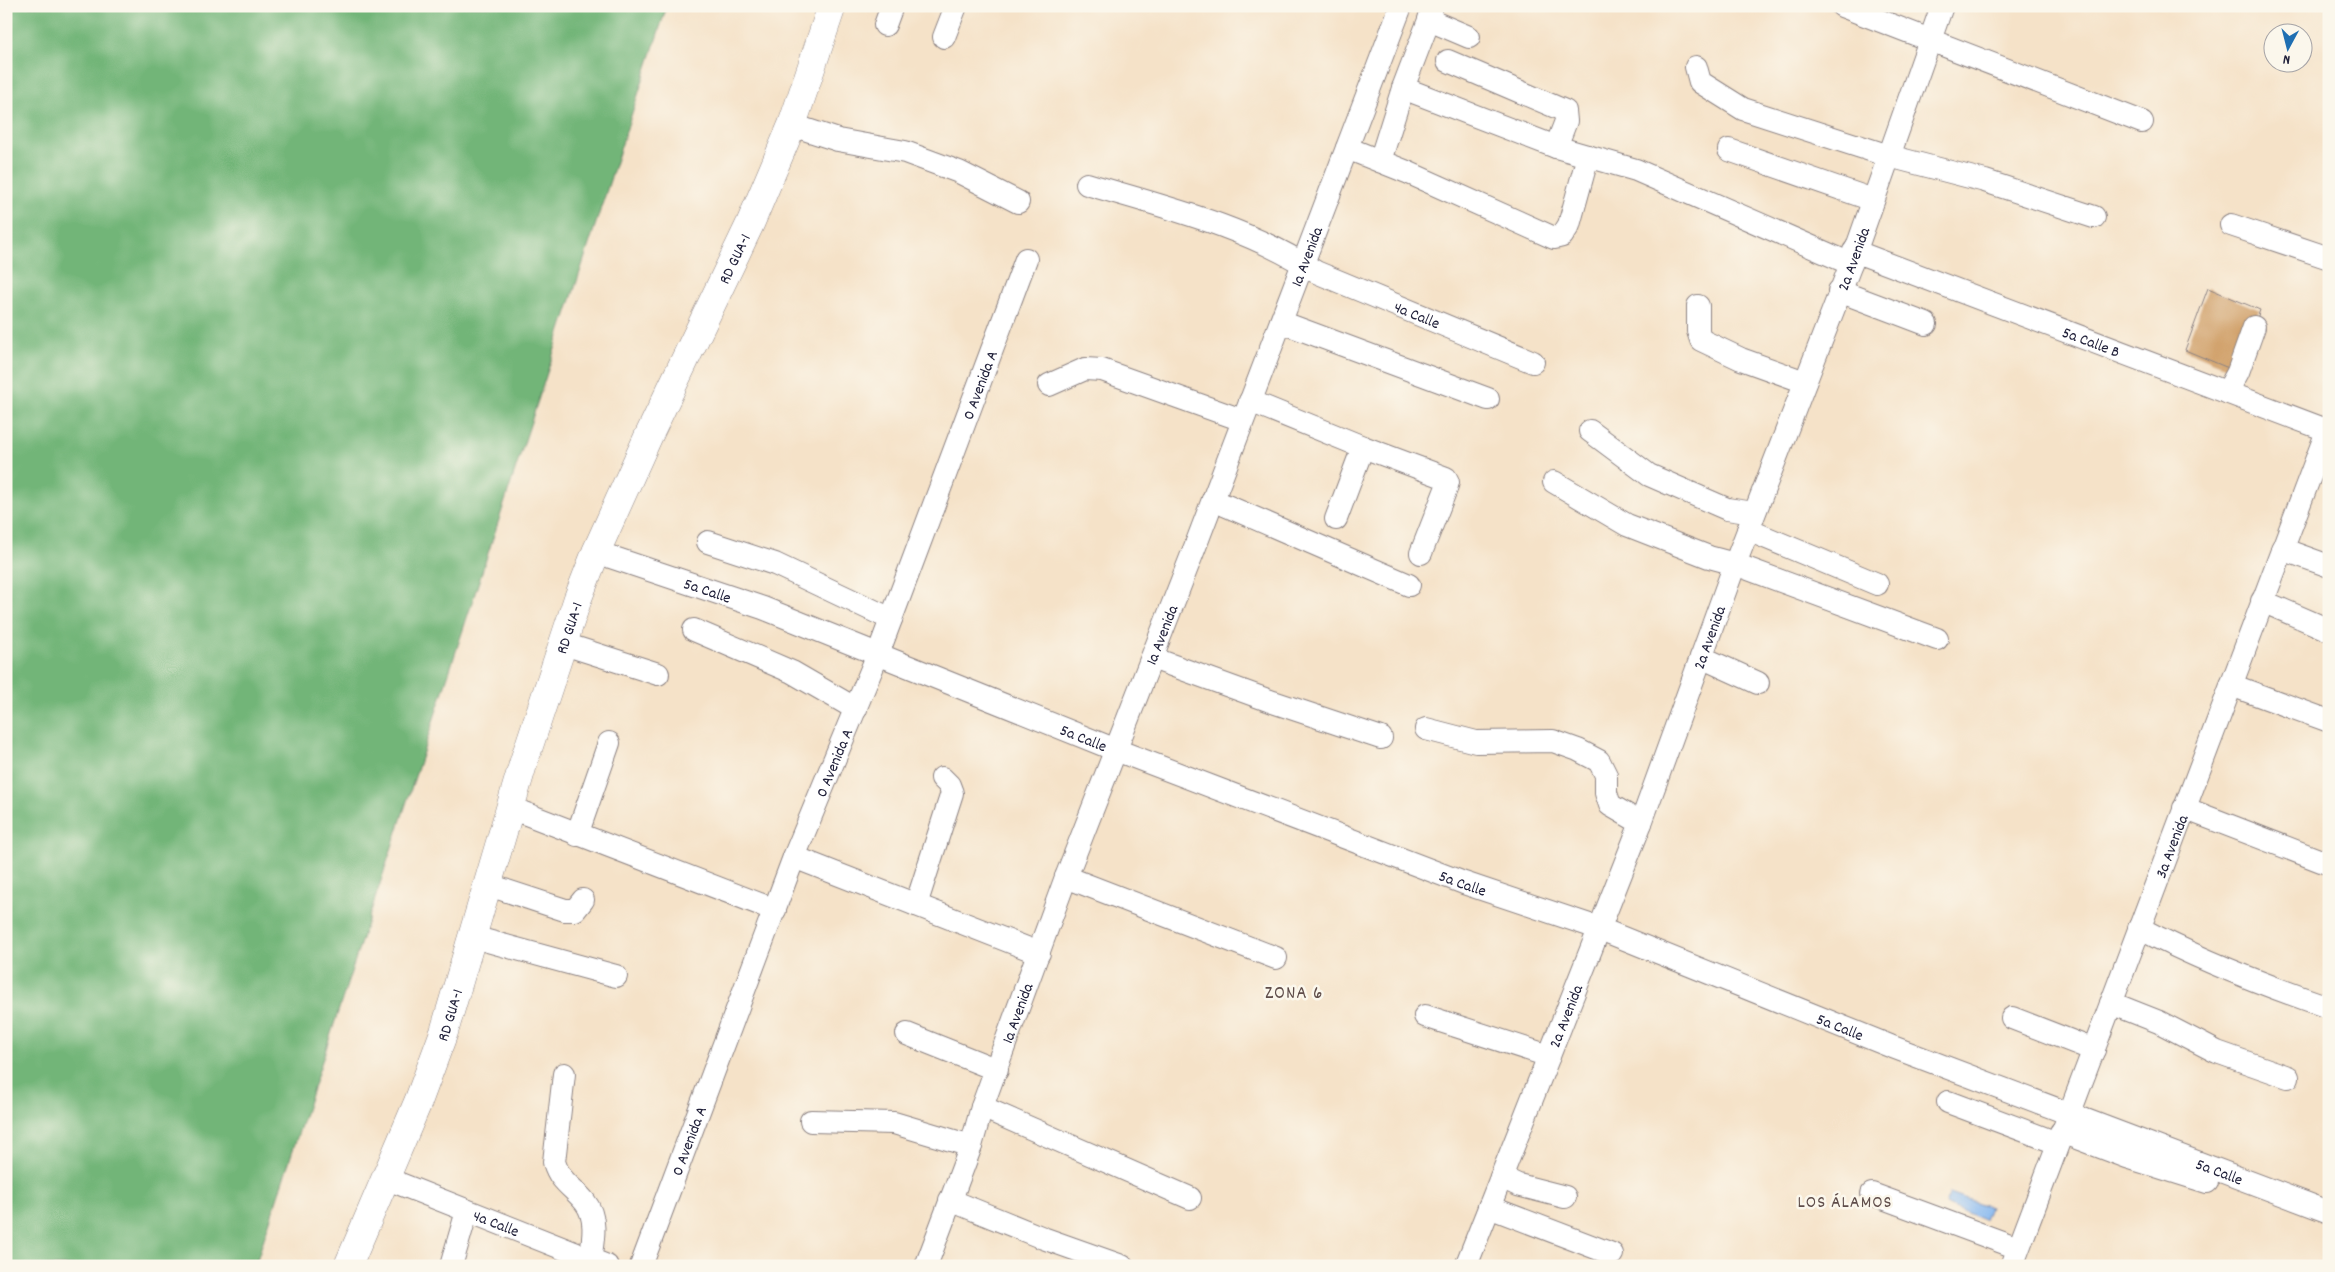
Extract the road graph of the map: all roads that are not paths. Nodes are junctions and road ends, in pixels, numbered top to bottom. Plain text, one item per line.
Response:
1 (832, 6) edge
2 (956, 6) edge
3 (1401, 6) edge
4 (1842, 6) edge
5 (1942, 6) edge
6 (1430, 13) edge
7 (944, 37) dead end
8 (1469, 37) dead end
9 (1930, 40) junction
10 (1448, 61) dead end
11 (1696, 67) dead end
12 (1404, 88) junction
13 (2142, 122) dead end
14 (792, 125) junction
15 (1556, 147) junction
16 (1347, 148) junction
17 (1729, 150) dead end
18 (1588, 156) junction
19 (1889, 156) junction
20 (1380, 161) junction
21 (1086, 184) dead end
22 (1873, 200) junction
23 (1018, 202) dead end
24 (2094, 216) dead end
25 (2232, 225) dead end
26 (1852, 257) junction
27 (2329, 258) edge
28 (1026, 259) dead end
29 (1303, 263) junction
30 (1840, 291) junction
31 (1698, 306) dead end
32 (1281, 322) junction
33 (1926, 324) dead end
34 (2254, 327) dead end
35 (1533, 362) dead end
36 (1805, 382) junction
37 (1049, 385) dead end
38 (2226, 392) junction
39 (1488, 399) dead end
40 (1246, 410) junction
41 (2328, 429) edge
42 (1590, 431) dead end
43 (1363, 447) junction
44 (1554, 482) dead end
45 (1213, 500) junction
46 (1336, 519) dead end
47 (1751, 522) junction
48 (708, 542) dead end
49 (2282, 549) junction
50 (596, 552) junction
51 (1421, 553) dead end
52 (1735, 564) junction
53 (2329, 566) edge
54 (1877, 584) dead end
55 (1409, 586) dead end
56 (2262, 602) junction
57 (891, 619) junction
58 (694, 630) dead end
59 (2329, 630) edge
60 (1937, 638) dead end
61 (562, 643) junction
62 (878, 654) junction
63 (1701, 657) junction
64 (1152, 658) junction
65 (658, 674) dead end
66 (1758, 683) dead end
67 (2231, 685) junction
68 (856, 709) junction
69 (2329, 721) edge
70 (1426, 729) dead end
71 (1381, 738) dead end
72 (609, 743) dead end
73 (1116, 750) junction
74 (942, 778) dead end
75 (511, 808) junction
76 (2184, 808) junction
77 (1641, 823) junction
78 (577, 835) junction
79 (794, 857) junction
80 (2329, 864) edge
81 (1066, 877) junction
82 (489, 885) junction
83 (583, 900) dead end
84 (916, 905) junction
85 (775, 910) junction
86 (1598, 928) junction
87 (2139, 928) junction
88 (474, 937) junction
89 (1038, 952) junction
90 (1276, 958) dead end
91 (616, 976) dead end
92 (2111, 1003) junction
93 (2328, 1006) edge
94 (1425, 1016) dead end
95 (2012, 1018) dead end
96 (906, 1034) dead end
97 (2094, 1050) junction
98 (1548, 1056) junction
99 (997, 1070) junction
100 (564, 1074) dead end
101 (2288, 1077) dead end
102 (1948, 1102) dead end
103 (982, 1108) junction
104 (811, 1122) dead end
105 (2062, 1130) junction
106 (971, 1146) junction
107 (1501, 1177) junction
108 (386, 1178) junction
109 (1872, 1194) dead end
110 (2248, 1195) dead end
111 (1565, 1197) dead end
112 (1190, 1198) dead end
113 (950, 1200) junction
114 (1489, 1207) junction
115 (467, 1211) junction
116 (2329, 1212) edge
117 (1612, 1254) dead end
118 (2014, 1261) edge
119 (599, 1263) edge
120 (348, 1266) edge
121 (451, 1266) edge
122 (642, 1266) edge
123 (926, 1266) edge
124 (1122, 1266) edge
125 (1466, 1266) edge

1 - 14 main road, RD GUA-1
2 - 7 street
3 - 16 street, 1a Avenida
4 - 9 street
5 - 9 street, 2a Avenida
6 - 8 street
6 - 12 street
9 - 13 street
9 - 19 street, 2a Avenida
10 - 15 street
11 - 19 street
12 - 15 street, 5a Calle B
12 - 20 street
14 - 23 street
14 - 50 main road, RD GUA-1
15 - 18 street, 5a Calle B
16 - 20 street
16 - 29 street, 1a Avenida
17 - 22 street
18 - 20 street
18 - 26 street, 5a Calle B
19 - 22 street, 2a Avenida
19 - 24 street
21 - 29 street, 4a Calle
22 - 26 street, 2a Avenida
25 - 27 street
26 - 30 street, 2a Avenida
26 - 38 street, 5a Calle B
28 - 57 street, 0 Avenida A
29 - 32 street, 1a Avenida
29 - 35 street, 4a Calle
30 - 33 street
30 - 36 street, 2a Avenida
31 - 36 street
32 - 39 street
32 - 40 street, 1a Avenida
34 - 38 street
36 - 47 street, 2a Avenida
37 - 40 street
38 - 41 street, 5a Calle B
40 - 43 street
40 - 45 street, 1a Avenida
41 - 49 street, 3a Avenida
42 - 47 street
43 - 46 street
43 - 51 street
44 - 52 street
45 - 55 street
45 - 64 street, 1a Avenida
47 - 52 street, 2a Avenida
47 - 54 street
48 - 57 street
49 - 53 street
49 - 56 street, 3a Avenida
50 - 61 main road, RD GUA-1
50 - 62 street, 5a Calle
52 - 60 street
52 - 63 street, 2a Avenida
56 - 59 street
56 - 67 street, 3a Avenida
57 - 62 street, 0 Avenida A
58 - 68 street
61 - 65 street
61 - 75 main road, RD GUA-1
62 - 68 street, 0 Avenida A
62 - 73 street, 5a Calle
63 - 66 street
63 - 77 street, 2a Avenida
64 - 71 street
64 - 73 street, 1a Avenida
67 - 69 street
67 - 76 street, 3a Avenida
68 - 79 street, 0 Avenida A
70 - 77 street
72 - 78 street
73 - 81 street, 1a Avenida
73 - 86 street, 5a Calle
74 - 84 street
75 - 78 street
75 - 82 main road, RD GUA-1
76 - 80 street
76 - 87 street, 3a Avenida
77 - 86 street, 2a Avenida
78 - 85 street
79 - 84 street
79 - 85 street, 0 Avenida A
81 - 89 street, 1a Avenida
81 - 90 street
82 - 83 street
82 - 88 main road, RD GUA-1
84 - 89 street
85 - 122 street, 0 Avenida A
86 - 98 street, 2a Avenida
86 - 105 street, 5a Calle
87 - 92 street, 3a Avenida
87 - 93 street
88 - 91 street
88 - 108 main road, RD GUA-1
89 - 99 street, 1a Avenida
92 - 97 street, 3a Avenida
92 - 101 street
94 - 98 street
95 - 97 street
96 - 99 street
97 - 105 street, 3a Avenida
98 - 107 street, 2a Avenida
99 - 103 street, 1a Avenida
100 - 119 street
102 - 105 street
103 - 106 street, 1a Avenida
103 - 112 street
104 - 106 street
105 - 110 street
105 - 116 street, 5a Calle
105 - 118 street, 3a Avenida
106 - 113 street, 1a Avenida
107 - 111 street
107 - 114 street, 2a Avenida
108 - 115 street, 4a Calle
108 - 120 main road, RD GUA-1
109 - 118 street
113 - 123 street, 1a Avenida
113 - 124 street
114 - 117 street
114 - 125 street, 2a Avenida
115 - 119 street, 4a Calle
115 - 121 street

